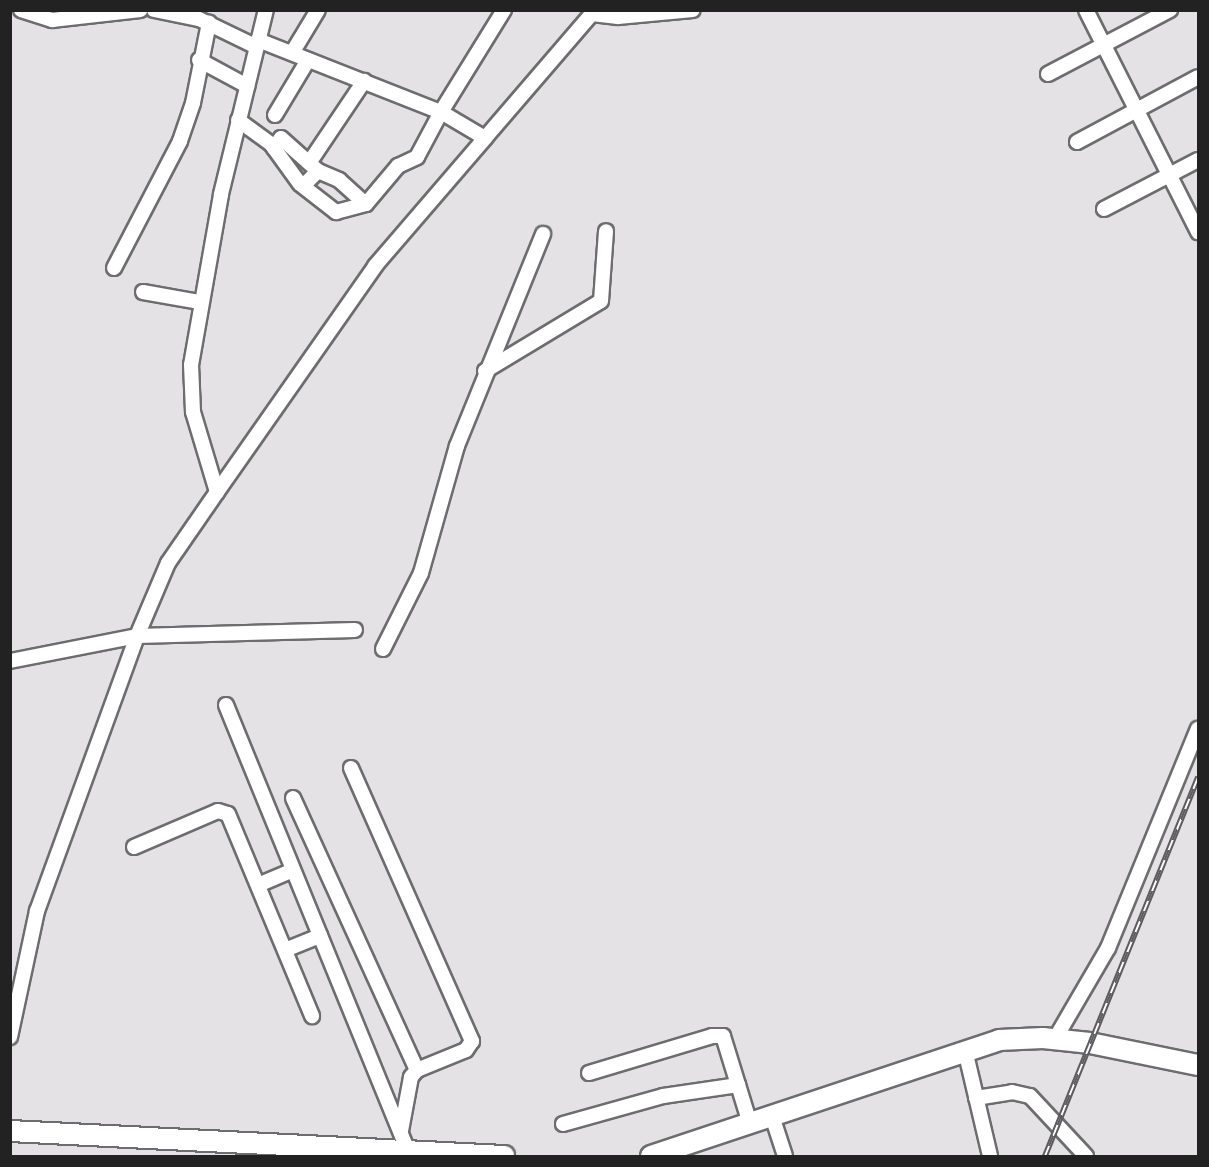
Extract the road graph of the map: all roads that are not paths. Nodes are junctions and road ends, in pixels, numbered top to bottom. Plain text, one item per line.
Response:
1 (21, 10) edge
2 (140, 10) edge
3 (154, 10) edge
4 (266, 10) edge
5 (318, 10) edge
6 (504, 10) edge
7 (693, 10) edge
8 (1086, 10) edge
9 (1170, 10) edge
10 (594, 12) edge
11 (184, 13) edge
12 (53, 15) edge
13 (209, 23) junction
14 (257, 44) junction
15 (1103, 47) junction
16 (292, 53) junction
17 (199, 60) junction
18 (308, 60) junction
19 (1048, 74) dead end
20 (1198, 77) edge
21 (364, 81) junction
22 (247, 86) junction
23 (1135, 111) junction
24 (441, 112) junction
25 (275, 115) dead end
26 (238, 120) junction
27 (485, 138) junction
28 (1077, 142) dead end
29 (274, 148) junction
30 (1198, 160) edge
31 (313, 167) junction
32 (1170, 176) junction
33 (303, 186) junction
34 (366, 204) junction
35 (1104, 209) dead end
36 (606, 231) dead end
37 (1198, 232) edge
38 (543, 234) dead end
39 (114, 268) dead end
40 (143, 292) dead end
41 (200, 302) junction
42 (485, 371) junction
43 (217, 492) junction
44 (355, 630) dead end
45 (137, 636) junction
46 (383, 649) dead end
47 (10, 661) edge
48 (226, 705) dead end
49 (1198, 729) edge
50 (351, 768) dead end
51 (293, 798) dead end
52 (134, 846) dead end
53 (293, 870) junction
54 (258, 885) junction
55 (320, 936) junction
56 (285, 950) junction
57 (312, 1016) dead end
58 (10, 1037) edge
59 (1055, 1039) junction
60 (965, 1050) junction
61 (1198, 1065) edge
62 (417, 1070) junction
63 (589, 1072) dead end
64 (738, 1084) junction
65 (976, 1098) junction
66 (772, 1116) junction
67 (564, 1124) dead end
68 (750, 1124) junction
69 (10, 1131) edge
70 (405, 1141) junction
71 (674, 1153) edge
72 (497, 1156) edge
73 (651, 1156) edge
74 (785, 1156) edge
75 (990, 1156) edge
76 (1086, 1156) edge

1 - 12 street
2 - 12 street
3 - 11 street
4 - 14 street
5 - 16 street
6 - 24 street
7 - 10 street
8 - 15 street
9 - 15 street
10 - 27 street
11 - 13 street
13 - 14 street
13 - 17 street
14 - 16 street
14 - 22 street
15 - 19 street
15 - 23 street
16 - 18 street
17 - 22 street
17 - 39 street
18 - 21 street
18 - 25 street
20 - 23 street
21 - 24 street
21 - 31 street
22 - 26 street
23 - 28 street
23 - 32 street
24 - 27 street
24 - 34 street
26 - 29 street
26 - 41 street
27 - 43 street
29 - 31 street
29 - 33 street
30 - 32 street
31 - 33 street
31 - 34 street
32 - 35 street
32 - 37 street
33 - 34 street
36 - 42 street
38 - 42 street
40 - 41 street
41 - 43 street
42 - 46 street
43 - 45 street
44 - 45 street
45 - 47 street
45 - 58 street
48 - 53 street
49 - 59 street
50 - 62 street
51 - 62 street
52 - 54 street
53 - 54 street
53 - 55 street
54 - 56 street
55 - 56 street
55 - 70 street
56 - 57 street
59 - 60 main road
59 - 61 main road
60 - 65 street
60 - 66 main road
62 - 70 street
63 - 64 street
64 - 67 street
64 - 68 street
65 - 75 street
65 - 76 street
66 - 68 main road
66 - 74 street
68 - 71 main road
69 - 70 main road
70 - 72 main road
71 - 73 main road

